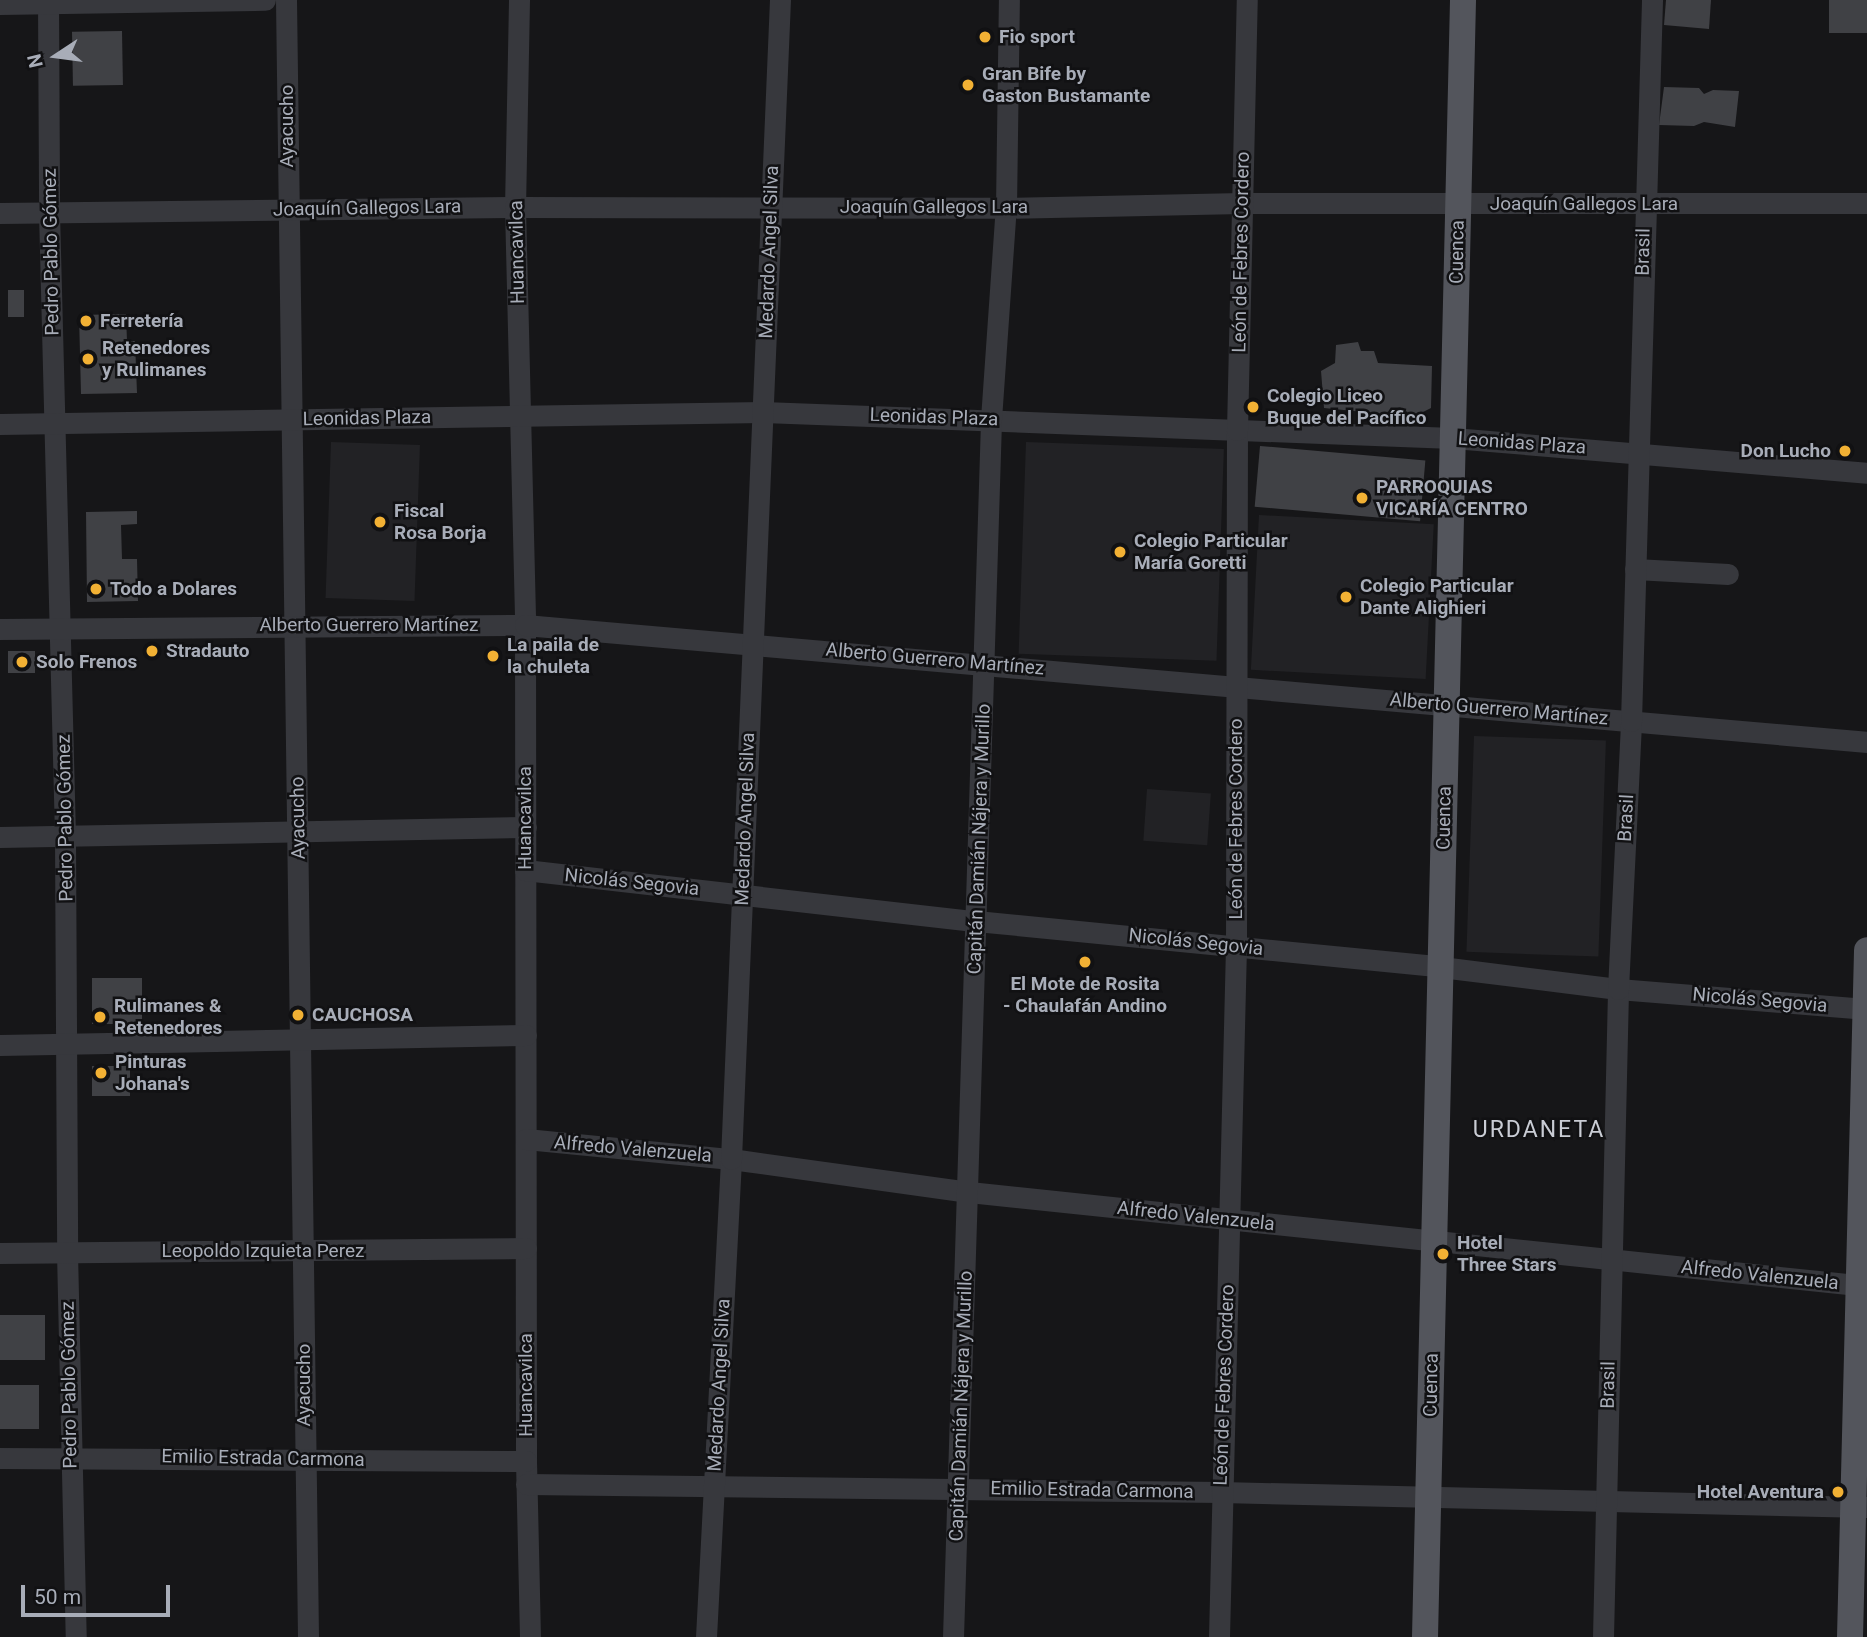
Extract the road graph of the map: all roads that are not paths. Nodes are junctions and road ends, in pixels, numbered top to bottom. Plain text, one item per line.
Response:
1 (265, 0) edge
2 (286, 0) edge
3 (519, 0) edge
4 (780, 0) edge
5 (1009, 0) edge
6 (1247, 0) edge
7 (1463, 0) edge
8 (1652, 0) edge
9 (48, 2) edge
10 (0, 4) edge
11 (1458, 202) junction
12 (1242, 203) junction
13 (1867, 203) edge
14 (1644, 205) junction
15 (515, 206) junction
16 (771, 207) junction
17 (1006, 207) junction
18 (287, 209) junction
19 (50, 212) junction
20 (0, 213) edge
21 (762, 412) junction
22 (521, 416) junction
23 (991, 419) junction
24 (291, 420) junction
25 (0, 424) edge
26 (55, 425) junction
27 (1237, 430) junction
28 (1452, 438) junction
29 (1639, 452) junction
30 (1867, 473) edge
31 (1635, 569) junction
32 (1728, 574) dead end
33 (293, 624) junction
34 (525, 625) junction
35 (61, 628) junction
36 (0, 629) edge
37 (753, 643) junction
38 (986, 664) junction
39 (1236, 686) junction
40 (1447, 705) junction
41 (1630, 721) junction
42 (1867, 742) edge
43 (526, 827) junction
44 (299, 831) junction
45 (0, 837) edge
46 (65, 837) junction
47 (525, 870) junction
48 (742, 894) junction
49 (976, 920) junction
50 (1236, 946) junction
51 (1867, 950) edge
52 (1441, 967) junction
53 (1618, 989) junction
54 (1866, 1009) edge
55 (526, 1035) junction
56 (302, 1041) junction
57 (68, 1044) junction
58 (0, 1045) edge
59 (526, 1139) junction
60 (731, 1158) junction
61 (969, 1192) junction
62 (1229, 1219) junction
63 (1434, 1241) junction
64 (526, 1248) junction
65 (304, 1251) junction
66 (67, 1252) junction
67 (0, 1253) edge
68 (1610, 1260) junction
69 (1863, 1286) edge
70 (70, 1456) junction
71 (0, 1458) edge
72 (304, 1459) junction
73 (526, 1461) junction
74 (527, 1484) junction
75 (713, 1487) junction
76 (957, 1488) junction
77 (1221, 1493) junction
78 (1429, 1497) junction
79 (1606, 1500) junction
80 (1860, 1507) edge
81 (76, 1637) edge
82 (308, 1637) edge
83 (530, 1637) edge
84 (706, 1637) edge
85 (953, 1637) edge
86 (1219, 1637) edge
87 (1425, 1637) edge
88 (1602, 1637) edge
89 (1850, 1637) edge

1 - 9 street
2 - 18 street, Ayacucho
3 - 15 street, Huancavilca
4 - 16 street, Medardo Angel Silva
5 - 17 street, Capitán Damián Nájera y Murillo
6 - 12 street, León de Febres Cordero
7 - 11 main road, Cuenca
8 - 14 street, Brasil
9 - 10 street
9 - 19 street, Pedro Pablo Gómez
11 - 12 street, Joaquín Gallegos Lara
11 - 14 street, Joaquín Gallegos Lara
11 - 28 main road, Cuenca
12 - 17 street, Joaquín Gallegos Lara
12 - 27 street, León de Febres Cordero
13 - 14 street, Joaquín Gallegos Lara
14 - 29 street, Brasil
15 - 16 street, Joaquín Gallegos Lara
15 - 18 street, Joaquín Gallegos Lara
15 - 22 street, Huancavilca
16 - 17 street, Joaquín Gallegos Lara
16 - 21 street, Medardo Angel Silva
17 - 23 street, Capitán Damián Nájera y Murillo
18 - 19 street, Joaquín Gallegos Lara
18 - 24 street, Ayacucho
19 - 20 street, Joaquín Gallegos Lara
19 - 26 street, Pedro Pablo Gómez
21 - 22 street, Leonidas Plaza
21 - 23 street, Leonidas Plaza
21 - 37 street, Medardo Angel Silva
22 - 24 street, Leonidas Plaza
22 - 34 street, Huancavilca
23 - 27 street, Leonidas Plaza
23 - 38 street, Capitán Damián Nájera y Murillo
24 - 26 street, Leonidas Plaza
24 - 33 street, Ayacucho
25 - 26 street, Leonidas Plaza
26 - 35 street, Pedro Pablo Gómez
27 - 28 street, Leonidas Plaza
27 - 39 street, León de Febres Cordero
28 - 29 street, Leonidas Plaza
28 - 40 main road, Cuenca
29 - 30 street, Leonidas Plaza
29 - 31 street, Brasil
31 - 32 street
31 - 41 street, Brasil
33 - 34 street, Alberto Guerrero Martínez
33 - 35 street, Alberto Guerrero Martínez
33 - 44 street, Ayacucho
34 - 37 street, Alberto Guerrero Martínez
34 - 43 street, Huancavilca
35 - 36 street, Alberto Guerrero Martínez
35 - 46 street, Pedro Pablo Gómez
37 - 38 street, Alberto Guerrero Martínez
37 - 48 street, Medardo Angel Silva
38 - 39 street, Alberto Guerrero Martínez
38 - 49 street, Capitán Damián Nájera y Murillo
39 - 40 street, Alberto Guerrero Martínez
39 - 50 street, León de Febres Cordero
40 - 41 street, Alberto Guerrero Martínez
40 - 52 main road, Cuenca
41 - 42 street, Alberto Guerrero Martínez
41 - 53 street, Brasil
43 - 44 street
43 - 47 street, Huancavilca
44 - 46 street
44 - 56 street, Ayacucho
45 - 46 street
46 - 57 street, Pedro Pablo Gómez
47 - 48 street, Nicolás Segovia
47 - 55 street, Huancavilca
48 - 49 street, Nicolás Segovia
48 - 60 street, Medardo Angel Silva
49 - 50 street, Nicolás Segovia
49 - 61 street, Capitán Damián Nájera y Murillo
50 - 52 street, Nicolás Segovia
50 - 62 street, León de Febres Cordero
51 - 54 main road
52 - 53 street, Nicolás Segovia
52 - 63 main road, Cuenca
53 - 54 street, Nicolás Segovia
53 - 68 street, Brasil
54 - 69 main road
55 - 56 street
55 - 59 street, Huancavilca
56 - 57 street
56 - 65 street, Ayacucho
57 - 58 street
57 - 66 street, Pedro Pablo Gómez
59 - 60 street, Alfredo Valenzuela
59 - 64 street, Huancavilca
60 - 61 street, Alfredo Valenzuela
60 - 75 street, Medardo Angel Silva
61 - 62 street, Alfredo Valenzuela
61 - 76 street, Capitán Damián Nájera y Murillo
62 - 63 street, Alfredo Valenzuela
62 - 77 street, León de Febres Cordero
63 - 68 street, Alfredo Valenzuela
63 - 78 main road, Cuenca
64 - 65 street, Leopoldo Izquieta Perez
64 - 73 street, Huancavilca
65 - 66 street, Leopoldo Izquieta Perez
65 - 72 street, Ayacucho
66 - 67 street, Leopoldo Izquieta Perez
66 - 70 street, Pedro Pablo Gómez
68 - 69 street, Alfredo Valenzuela
68 - 79 street, Brasil
69 - 80 main road
70 - 71 street, Emilio Estrada Carmona
70 - 72 street, Emilio Estrada Carmona
70 - 81 street, Pedro Pablo Gómez
72 - 73 street, Emilio Estrada Carmona
72 - 82 street, Ayacucho
73 - 74 street, Huancavilca
74 - 75 street, Emilio Estrada Carmona
74 - 83 street, Huancavilca
75 - 76 street, Emilio Estrada Carmona
75 - 84 street, Medardo Angel Silva
76 - 77 street, Emilio Estrada Carmona
76 - 85 street, Capitán Damián Nájera y Murillo
77 - 78 street, Emilio Estrada Carmona
77 - 86 street, León de Febres Cordero
78 - 79 street, Emilio Estrada Carmona
78 - 87 main road, Cuenca
79 - 80 street, Emilio Estrada Carmona
79 - 88 street, Brasil
80 - 89 main road

